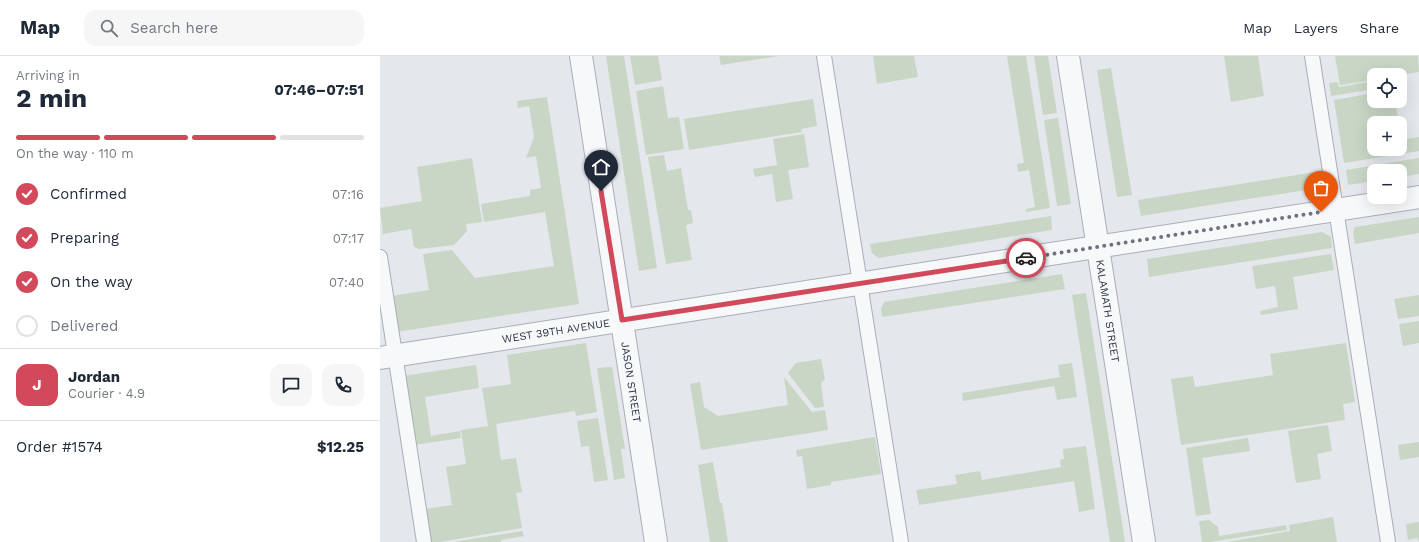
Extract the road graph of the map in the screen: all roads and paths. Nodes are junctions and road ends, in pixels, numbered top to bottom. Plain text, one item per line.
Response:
1 (580, 56) edge
2 (824, 56) edge
3 (1068, 56) edge
4 (1312, 56) edge
5 (1419, 197) edge
6 (1336, 210) junction
7 (1098, 246) junction
8 (380, 257) edge
9 (860, 284) junction
10 (622, 320) junction
11 (388, 357) edge
12 (424, 542) edge
13 (656, 542) edge
14 (901, 542) edge
15 (1144, 542) edge
16 (1388, 542) edge

1 - 10 street, JASON STREET
2 - 9 lane
3 - 7 street, KALAMATH STREET
4 - 6 lane
5 - 6 street, WEST 39TH AVENUE
6 - 7 street, WEST 39TH AVENUE
6 - 16 lane
7 - 9 street, WEST 39TH AVENUE
7 - 15 street, KALAMATH STREET
8 - 11 lane
9 - 10 street, WEST 39TH AVENUE
9 - 14 lane
10 - 11 street, WEST 39TH AVENUE
10 - 13 street, JASON STREET
11 - 12 lane

